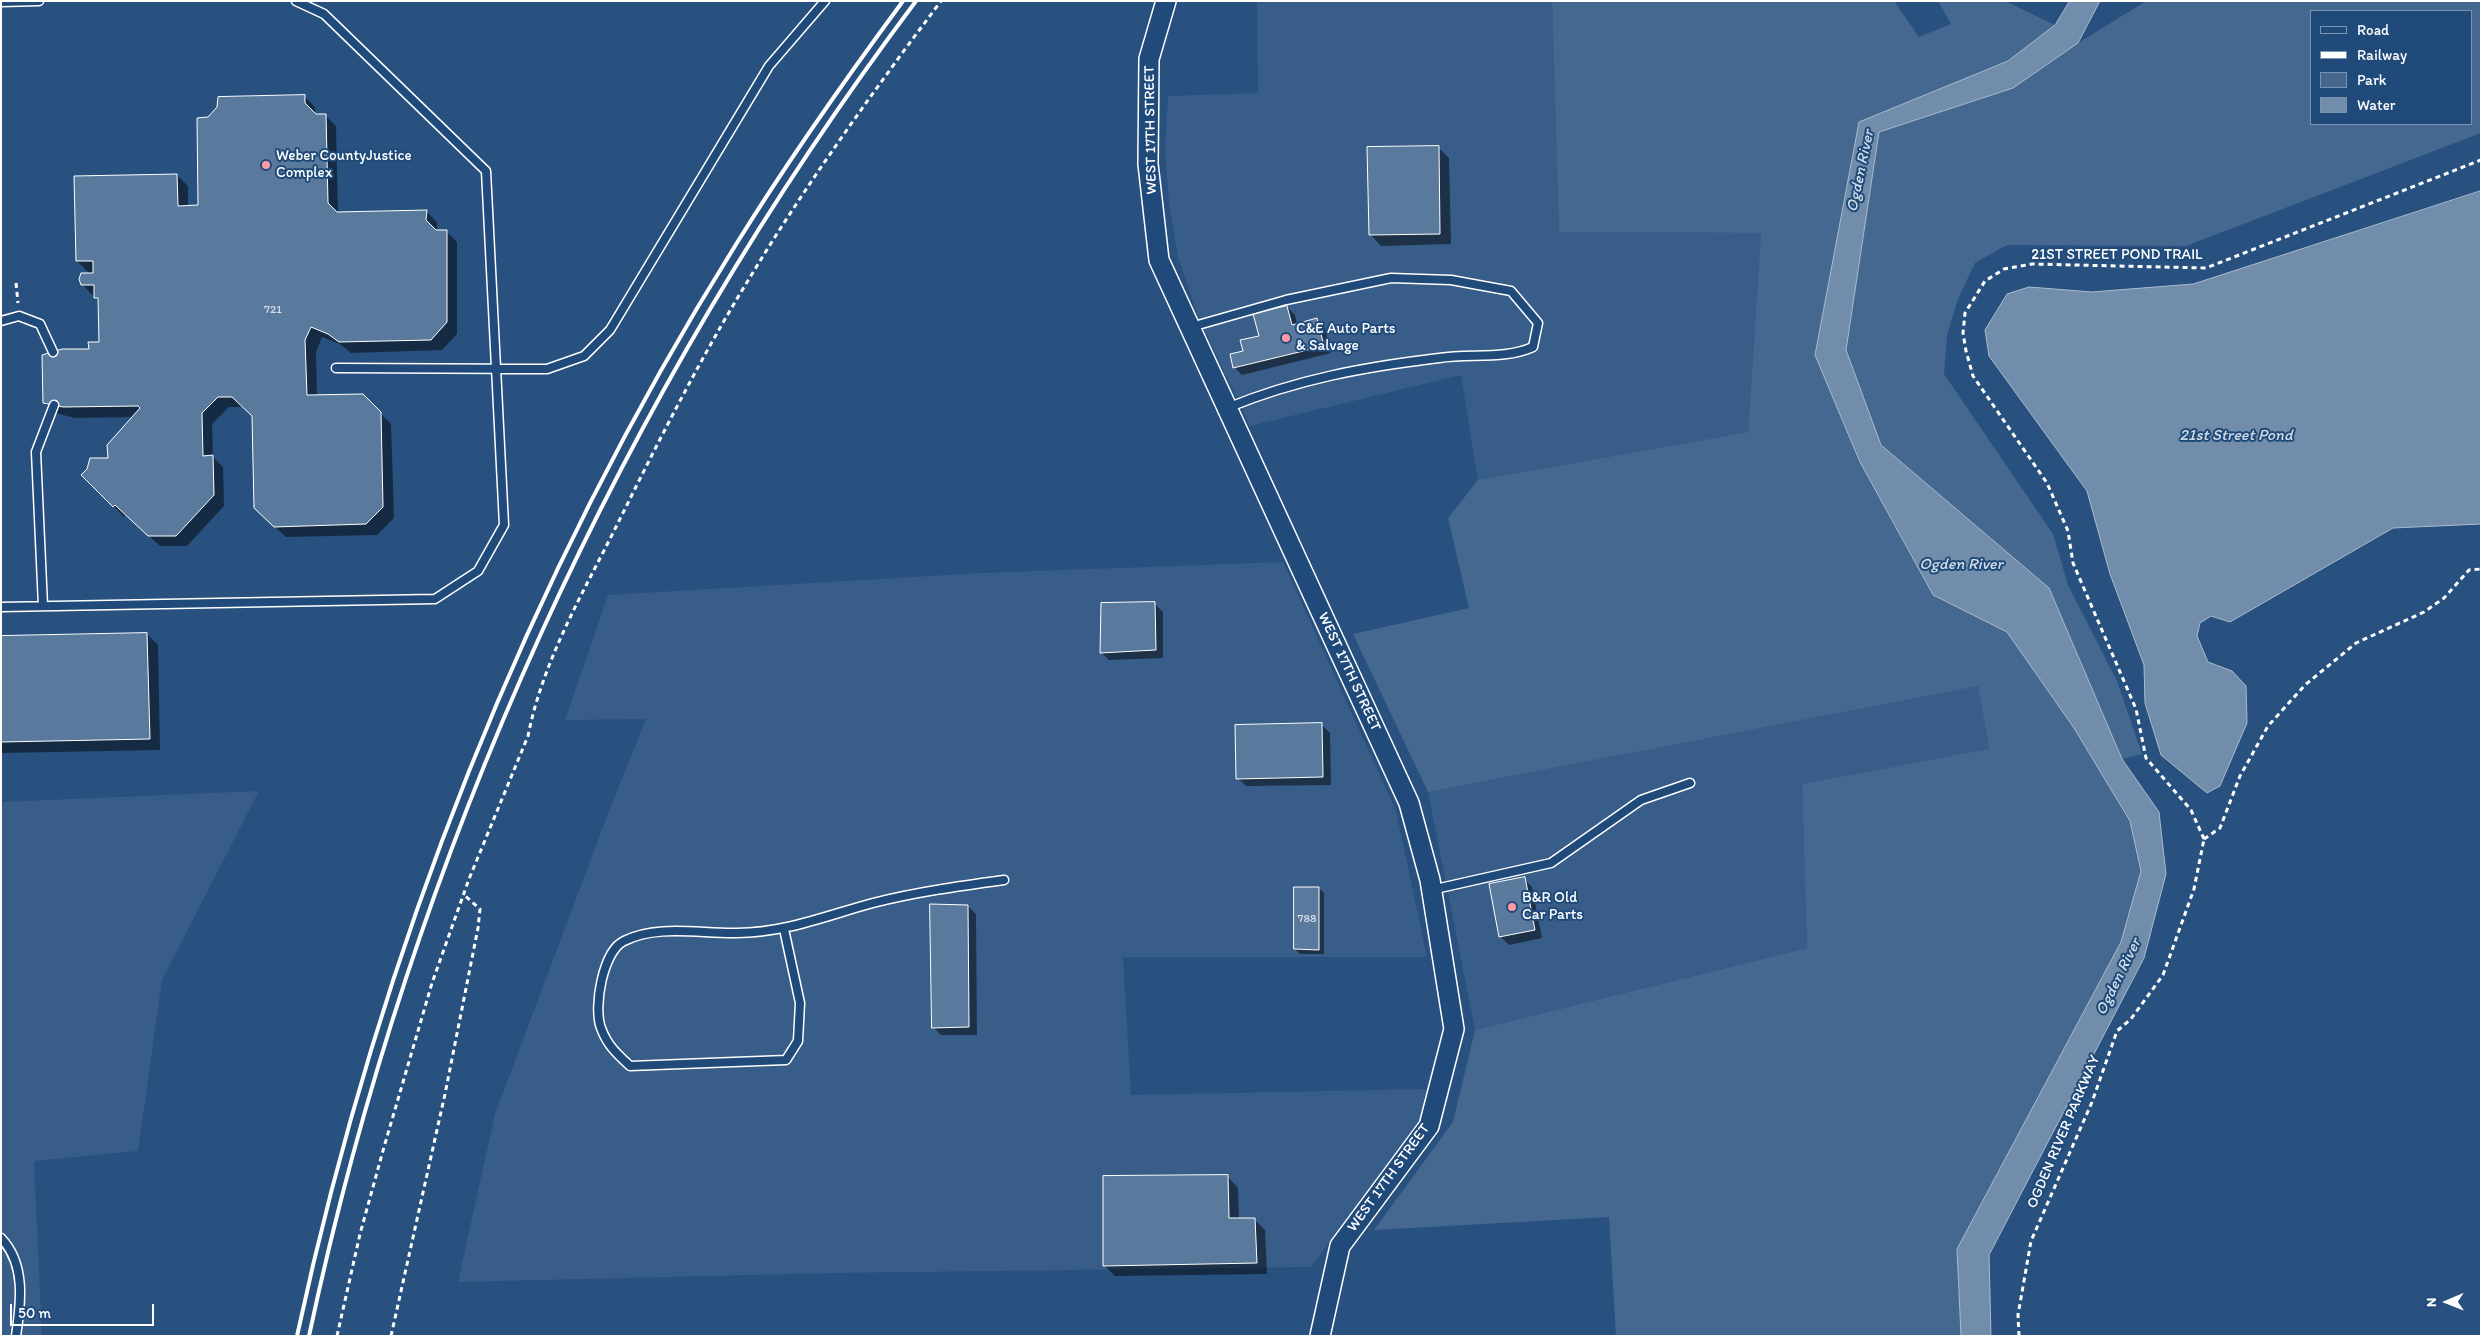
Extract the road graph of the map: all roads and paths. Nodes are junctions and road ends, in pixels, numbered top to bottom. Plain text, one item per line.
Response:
1 (39, 1) edge
2 (296, 1) edge
3 (825, 1) edge
4 (941, 1) edge
5 (1166, 1) edge
6 (1, 2) edge
7 (2481, 160) edge
8 (16, 283) dead end
9 (18, 316) junction
10 (1, 321) edge
11 (1190, 328) junction
12 (53, 352) dead end
13 (336, 368) dead end
14 (497, 369) junction
15 (54, 405) dead end
16 (1227, 408) junction
17 (2481, 569) edge
18 (43, 606) junction
19 (1, 607) edge
20 (1690, 783) dead end
21 (2204, 839) junction
22 (1004, 880) dead end
23 (1431, 890) junction
24 (464, 895) junction
25 (784, 929) junction
26 (1, 1238) edge
27 (16, 1336) edge
28 (337, 1336) edge
29 (391, 1336) edge
30 (1320, 1336) edge
31 (2019, 1336) edge

1 - 6 lane
2 - 14 lane
3 - 14 lane
4 - 24 path
5 - 11 street, WEST 17TH STREET
7 - 21 path, 21ST STREET POND TRAIL
8 - 9 path
9 - 10 lane
9 - 12 lane
11 - 16 street, WEST 17TH STREET
11 - 16 lane
13 - 14 lane
14 - 18 lane
15 - 18 lane
16 - 23 street, WEST 17TH STREET
17 - 21 path
18 - 19 lane
20 - 23 lane
21 - 31 path, OGDEN RIVER PARKWAY
22 - 25 lane
23 - 30 street, WEST 17TH STREET
24 - 28 path
24 - 29 path
25 - 25 lane
26 - 27 lane

